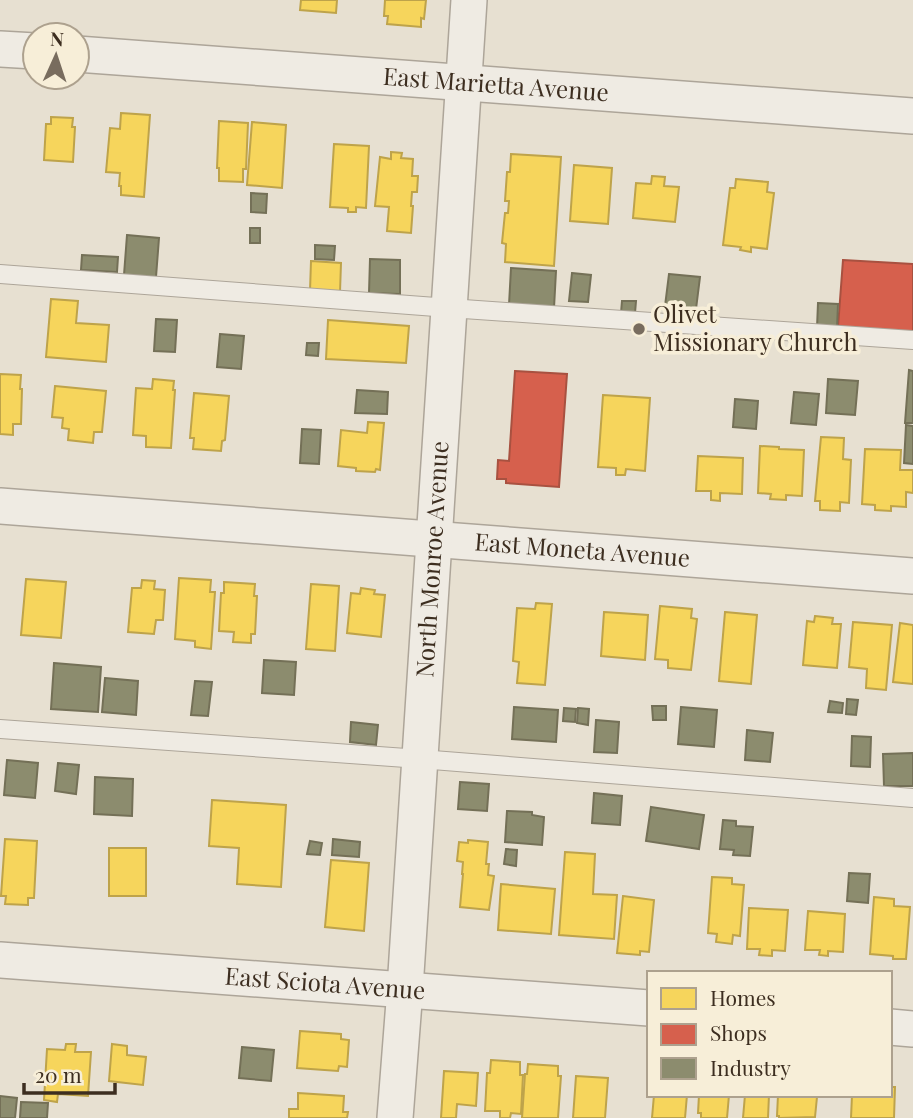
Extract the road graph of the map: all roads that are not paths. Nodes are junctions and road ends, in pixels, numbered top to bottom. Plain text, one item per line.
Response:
1 (469, 0) edge
2 (0, 49) edge
3 (21, 50) edge
4 (91, 55) edge
5 (464, 82) junction
6 (913, 116) edge
7 (0, 274) edge
8 (449, 309) junction
9 (913, 340) edge
10 (0, 506) edge
11 (435, 539) junction
12 (913, 576) edge
13 (0, 729) edge
14 (420, 759) junction
15 (913, 798) edge
16 (0, 960) edge
17 (405, 989) junction
18 (647, 1008) edge
19 (892, 1027) edge
20 (913, 1029) edge
21 (395, 1118) edge

1 - 5 street, North Monroe Avenue
2 - 3 street
4 - 5 street, East Marietta Avenue
5 - 6 street, East Marietta Avenue
5 - 8 street, North Monroe Avenue
7 - 8 lane
8 - 9 lane
8 - 11 street, North Monroe Avenue
10 - 11 street, East Moneta Avenue
11 - 12 street, East Moneta Avenue
11 - 14 street, North Monroe Avenue
13 - 14 lane
14 - 15 lane
14 - 17 street, North Monroe Avenue
16 - 17 street, East Sciota Avenue
17 - 18 street, East Sciota Avenue
17 - 21 street, North Monroe Avenue
19 - 20 street

